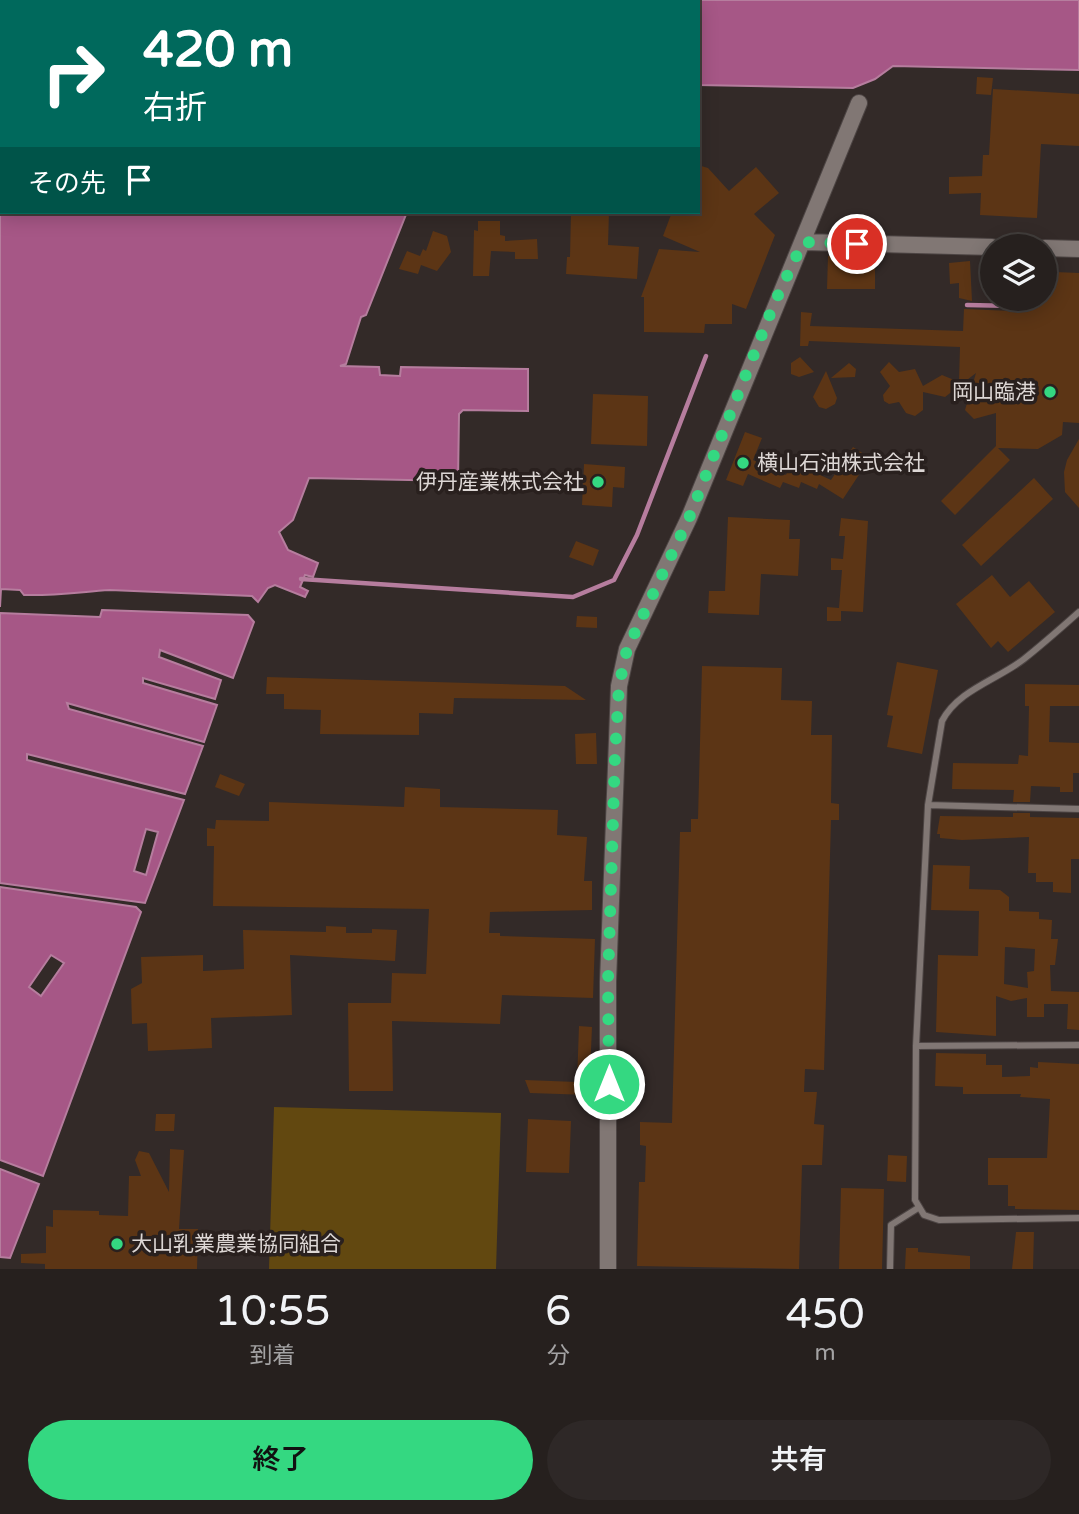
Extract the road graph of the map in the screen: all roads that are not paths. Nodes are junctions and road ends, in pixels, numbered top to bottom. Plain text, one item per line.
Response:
1 (859, 103) dead end
2 (803, 242) junction
3 (980, 247) edge
4 (1057, 248) edge
5 (1079, 249) edge
6 (1079, 612) edge
7 (928, 805) junction
8 (1079, 809) edge
9 (1079, 1045) edge
10 (916, 1046) junction
11 (918, 1208) junction
12 (1079, 1218) edge
13 (608, 1269) edge
14 (890, 1269) edge

1 - 2 street
2 - 3 street
2 - 13 street
4 - 5 street
6 - 7 lane
7 - 8 lane
7 - 10 lane
9 - 10 lane
10 - 11 lane
11 - 12 lane
11 - 14 lane

